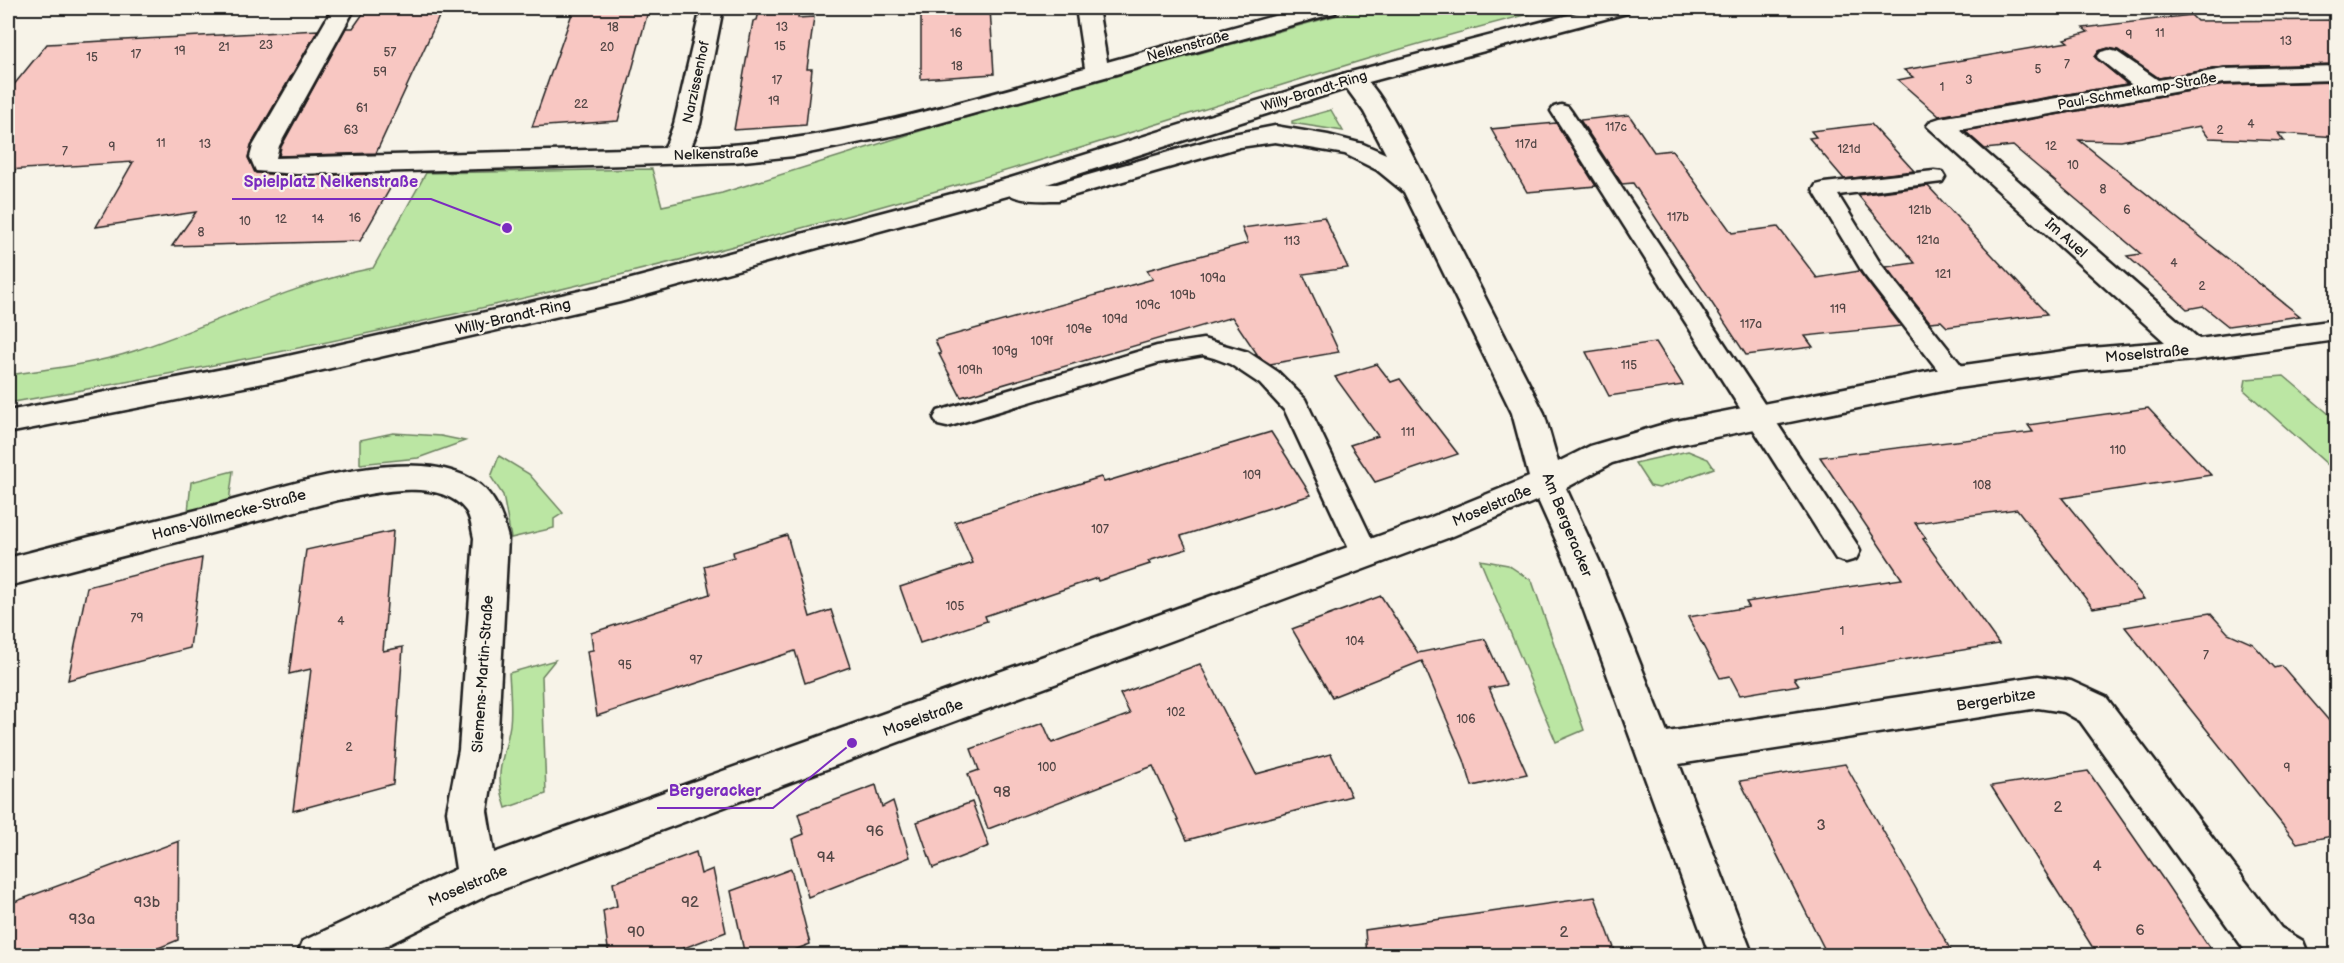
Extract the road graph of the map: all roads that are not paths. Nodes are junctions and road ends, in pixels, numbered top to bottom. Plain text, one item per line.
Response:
1 (344, 8) edge
2 (712, 8) edge
3 (1087, 8) edge
4 (1327, 8) edge
5 (1619, 8) edge
6 (2109, 57) dead end
7 (1097, 71) junction
8 (2337, 73) edge
9 (1352, 79) junction
10 (2151, 87) junction
11 (1561, 111) dead end
12 (1940, 126) joint
13 (675, 156) junction
14 (1934, 177) dead end
15 (1013, 186) junction
16 (1422, 197) junction
17 (2337, 330) edge
18 (2193, 350) junction
19 (1957, 377) junction
20 (1756, 416) junction
21 (948, 418) dead end
22 (8, 422) edge
23 (454, 483) joint
24 (1547, 483) junction
25 (1846, 551) dead end
26 (1366, 556) junction
27 (8, 572) edge
28 (1655, 751) junction
29 (478, 879) junction
30 (318, 956) edge
31 (1732, 956) edge
32 (2288, 956) edge

1 - 13 street, Nelkenstraße
2 - 13 street, Narzissenhof
3 - 7 street
4 - 7 street, Nelkenstraße
5 - 9 street, Willy-Brandt-Ring
6 - 10 street
7 - 13 street, Nelkenstraße
8 - 10 street, Paul-Schmetkamp-Straße
9 - 15 street, Willy-Brandt-Ring
9 - 16 street, Am Bergeracker
10 - 12 street, Paul-Schmetkamp-Straße
11 - 20 lane
12 - 18 street, Im Auel
14 - 19 lane
15 - 16 street, Willy-Brandt-Ring
15 - 22 street, Willy-Brandt-Ring
16 - 24 street, Am Bergeracker
17 - 18 street, Moselstraße
18 - 19 street, Moselstraße
19 - 20 street, Moselstraße
20 - 24 street, Moselstraße
20 - 25 lane
21 - 26 lane
23 - 27 street, Hans-Völlmecke-Straße
23 - 29 street, Siemens-Martin-Straße
24 - 26 street, Moselstraße
24 - 28 street, Am Bergeracker
26 - 29 street, Moselstraße
28 - 31 street, Am Bergeracker
28 - 32 street, Bergerbitze
29 - 30 street, Moselstraße

